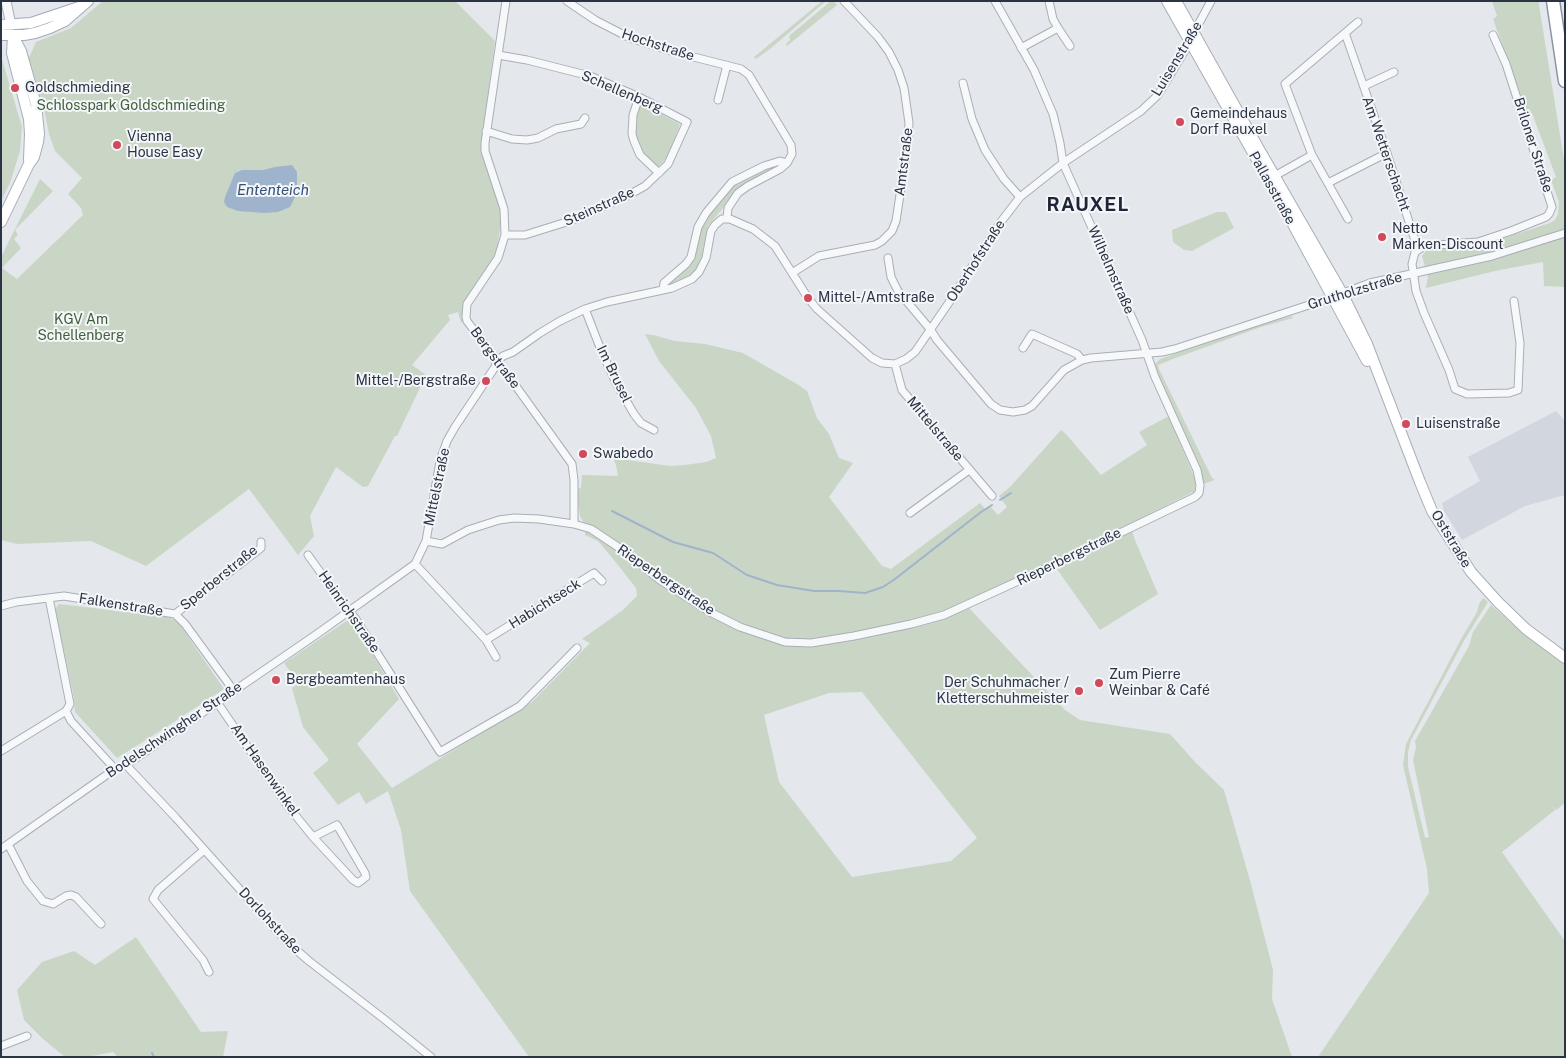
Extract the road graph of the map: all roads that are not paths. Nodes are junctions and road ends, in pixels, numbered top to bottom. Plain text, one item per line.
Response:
1 (6, 1) edge
2 (506, 1) edge
3 (567, 1) edge
4 (844, 1) edge
5 (995, 1) edge
6 (1049, 1) edge
7 (1167, 1) edge
8 (1176, 1) edge
9 (1211, 1) edge
10 (1552, 1) edge
11 (86, 4) edge
12 (1358, 22) dead end
13 (1058, 28) junction
14 (8, 29) edge
15 (1345, 33) junction
16 (1493, 35) dead end
17 (1, 36) edge
18 (1192, 38) junction
19 (1070, 46) dead end
20 (1021, 48) junction
21 (498, 55) junction
22 (727, 65) junction
23 (1394, 72) dead end
24 (1565, 81) edge
25 (963, 83) dead end
26 (1364, 86) junction
27 (639, 97) junction
28 (718, 100) dead end
29 (585, 118) dead end
30 (687, 122) joint
31 (486, 131) junction
32 (1387, 153) junction
33 (1312, 155) junction
34 (787, 163) junction
35 (1063, 163) junction
36 (659, 173) junction
37 (1271, 178) junction
38 (1328, 183) junction
39 (1020, 197) junction
40 (727, 218) junction
41 (1348, 218) dead end
42 (1, 222) edge
43 (1565, 233) edge
44 (505, 234) junction
45 (1418, 250) junction
46 (888, 258) dead end
47 (792, 273) junction
48 (1413, 274) junction
49 (663, 290) junction
50 (1338, 295) junction
51 (1514, 301) dead end
52 (585, 309) junction
53 (930, 329) junction
54 (1023, 348) dead end
55 (1147, 354) junction
56 (1082, 360) junction
57 (496, 363) junction
58 (895, 364) junction
59 (654, 430) dead end
60 (969, 470) junction
61 (1199, 493) joint
62 (992, 496) dead end
63 (910, 513) dead end
64 (574, 524) junction
65 (426, 541) junction
66 (261, 542) dead end
67 (308, 555) dead end
68 (415, 564) junction
69 (602, 581) dead end
70 (49, 598) junction
71 (1, 606) edge
72 (348, 611) junction
73 (175, 614) junction
74 (486, 640) junction
75 (577, 648) dead end
76 (496, 657) dead end
77 (1565, 658) edge
78 (234, 691) junction
79 (217, 702) junction
80 (66, 712) junction
81 (1, 751) edge
82 (126, 765) junction
83 (115, 769) junction
84 (313, 838) junction
85 (8, 844) junction
86 (1, 849) edge
87 (204, 850) junction
88 (102, 924) dead end
89 (209, 972) dead end
90 (27, 1036) dead end
91 (1, 1046) edge
92 (431, 1057) edge

1 - 14 street
2 - 21 street, Bergstraße
3 - 22 street, Hochstraße
4 - 47 street, Amtstraße
5 - 20 street, Wilhelmstraße
6 - 13 street
7 - 18 main road, Pallasstraße
8 - 18 main road, Pallasstraße
9 - 18 street, Luisenstraße
10 - 24 highway
11 - 14 main road
12 - 15 street
13 - 19 street
13 - 20 street
14 - 17 main road
14 - 42 main road
15 - 26 street, Am Wetterschacht
15 - 33 street
16 - 45 street, Briloner Straße
18 - 35 street, Luisenstraße
18 - 37 main road, Pallasstraße
20 - 35 street, Wilhelmstraße
21 - 27 street, Schellenberg
21 - 31 street, Bergstraße
22 - 28 street
22 - 34 street, Hochstraße
23 - 26 street, Am Wetterschacht
25 - 39 street
26 - 32 street, Am Wetterschacht
27 - 30 street, Schellenberg
27 - 36 street
29 - 31 street
30 - 36 street, Steinstraße
31 - 44 street, Bergstraße
32 - 38 street
32 - 45 street, Am Wetterschacht
33 - 37 street
33 - 38 street
34 - 40 street
34 - 49 street
35 - 39 street, Oberhofstraße
35 - 55 street, Wilhelmstraße
36 - 44 street, Steinstraße
37 - 50 main road, Pallasstraße
38 - 41 street
39 - 53 street, Oberhofstraße
40 - 47 street
40 - 49 street, Mittelstraße
43 - 48 street, Grutholzstraße
44 - 57 street, Bergstraße
45 - 48 street
46 - 53 street
47 - 58 street
48 - 50 street, Grutholzstraße
48 - 51 street
49 - 52 street, Mittelstraße
50 - 55 street, Grutholzstraße
50 - 77 main road, Oststraße
52 - 57 street, Mittelstraße
52 - 59 street, Im Brusel
53 - 56 street
53 - 58 street, Oberhofstraße
54 - 56 street
55 - 56 street, Grutholzstraße
55 - 61 street, Wilhelmstraße
57 - 64 street, Bergstraße
57 - 65 street, Mittelstraße
58 - 60 street, Mittelstraße
60 - 62 street, Mittelstraße
60 - 63 street, Mittelstraße
61 - 64 street, Rieperbergstraße
64 - 65 street, Rieperbergstraße
65 - 68 street
66 - 73 street, Sperberstraße
67 - 72 street, Heinrichstraße
68 - 72 street
68 - 74 street
69 - 74 street, Habichtseck
70 - 71 street, Falkenstraße
70 - 73 street, Falkenstraße
70 - 80 street
72 - 75 street, Heinrichstraße
72 - 78 street, Bodelschwingher Straße
73 - 78 street, Falkenstraße
74 - 76 street
78 - 79 street, Bodelschwingher Straße
79 - 82 street, Bodelschwingher Straße
79 - 84 street, Am Hasenwinkel
80 - 81 street
80 - 83 street
82 - 83 street, Bodelschwingher Straße
82 - 87 street, Dorlohstraße
83 - 85 street, Bodelschwingher Straße
84 - 84 street, Am Hasenwinkel
85 - 86 street, Bodelschwingher Straße
85 - 88 street
87 - 89 street
87 - 92 street, Dorlohstraße
90 - 91 street

